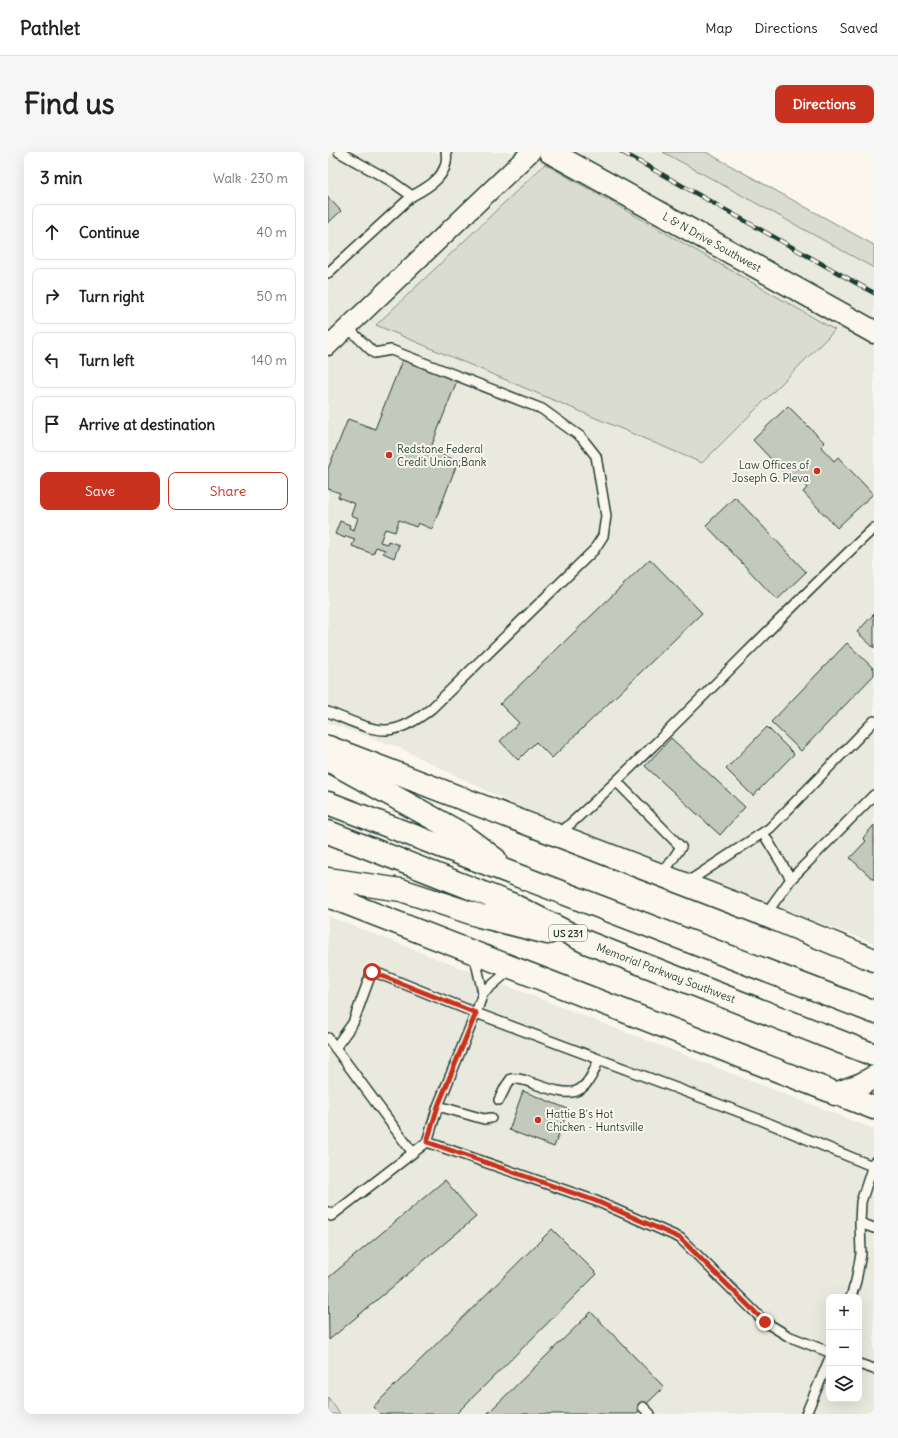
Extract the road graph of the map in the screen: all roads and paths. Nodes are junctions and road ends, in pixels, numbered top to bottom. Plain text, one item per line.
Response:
1 (339, 152) edge
2 (446, 152) edge
3 (530, 152) edge
4 (550, 152) edge
5 (412, 196) junction
6 (328, 273) edge
7 (348, 328) junction
8 (874, 332) edge
9 (328, 346) edge
10 (874, 528) edge
11 (328, 712) edge
12 (874, 721) edge
13 (328, 747) edge
14 (328, 760) edge
15 (617, 782) junction
16 (874, 795) edge
17 (328, 803) edge
18 (328, 832) edge
19 (763, 832) junction
20 (558, 835) junction
21 (517, 875) junction
22 (661, 876) junction
23 (328, 879) edge
24 (791, 879) junction
25 (684, 885) junction
26 (328, 896) edge
27 (765, 915) junction
28 (586, 942) junction
29 (852, 952) junction
30 (474, 953) junction
31 (874, 960) edge
32 (512, 968) junction
33 (874, 970) edge
34 (483, 993) junction
35 (874, 1012) edge
36 (476, 1013) junction
37 (328, 1038) edge
38 (336, 1048) junction
39 (874, 1055) edge
40 (599, 1059) junction
41 (874, 1077) edge
42 (835, 1094) junction
43 (499, 1100) dead end
44 (438, 1106) junction
45 (874, 1108) edge
46 (491, 1118) dead end
47 (427, 1142) junction
48 (413, 1153) junction
49 (873, 1164) edge
50 (328, 1212) edge
51 (860, 1223) junction
52 (874, 1228) edge
53 (852, 1294) edge
54 (826, 1351) edge
55 (862, 1365) edge
56 (826, 1366) edge
57 (874, 1369) edge
58 (643, 1407) dead end
59 (650, 1414) edge
60 (806, 1414) edge

1 - 5 lane
2 - 5 lane
3 - 7 street
4 - 8 main road, L & N Drive Southwest
5 - 6 lane
7 - 9 street
7 - 11 lane
10 - 15 lane
12 - 19 lane
13 - 20 main road
14 - 21 main road
15 - 20 lane
15 - 22 lane
16 - 24 lane
17 - 21 main road
18 - 28 main road, Memorial Parkway Southwest / US 231
19 - 24 lane
19 - 25 lane
20 - 22 main road
21 - 35 main road
22 - 25 main road
23 - 28 main road
24 - 27 lane
25 - 27 main road
26 - 30 main road
27 - 29 main road
28 - 39 main road, Memorial Parkway Southwest / US 231
29 - 31 main road
29 - 33 main road
30 - 32 main road
30 - 34 lane
32 - 34 lane
32 - 42 main road
34 - 36 lane
36 - 38 lane
36 - 40 lane
36 - 44 lane
37 - 38 lane
38 - 48 lane
40 - 43 lane
40 - 49 lane
41 - 42 main road
42 - 45 main road
44 - 46 lane
44 - 47 lane
47 - 48 lane
47 - 54 lane
48 - 50 lane
49 - 51 lane
51 - 52 lane
51 - 53 lane
55 - 57 lane
56 - 60 lane
58 - 59 lane

